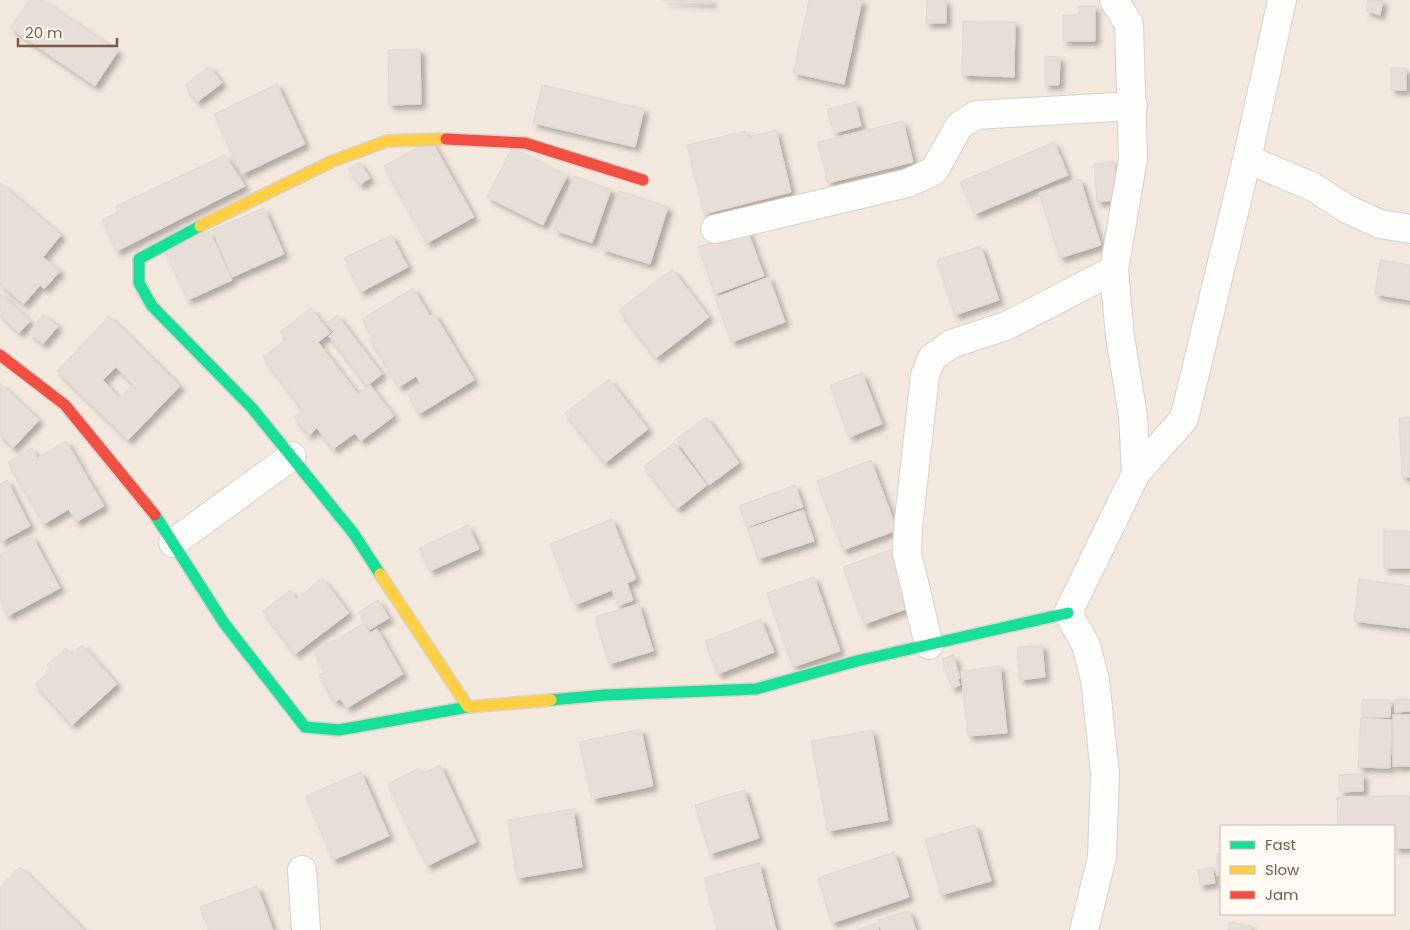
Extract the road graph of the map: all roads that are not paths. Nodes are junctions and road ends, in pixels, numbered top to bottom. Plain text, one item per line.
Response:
1 (1114, 0) edge
2 (1282, 0) edge
3 (1132, 106) junction
4 (1246, 159) junction
5 (643, 180) dead end
6 (715, 229) dead end
7 (1410, 229) edge
8 (1114, 270) junction
9 (0, 355) edge
10 (292, 456) junction
11 (1136, 473) junction
12 (173, 543) junction
13 (1068, 613) junction
14 (929, 644) junction
15 (468, 707) junction
16 (302, 870) dead end
17 (306, 930) edge
18 (1084, 930) edge

1 - 3 street
2 - 4 street
3 - 6 street
3 - 8 street
4 - 7 street
4 - 11 street
5 - 10 street
8 - 11 street
8 - 14 street
9 - 12 street
10 - 12 street
10 - 15 street
11 - 13 street
12 - 15 street
13 - 14 street
13 - 18 street
14 - 15 street
16 - 17 street

